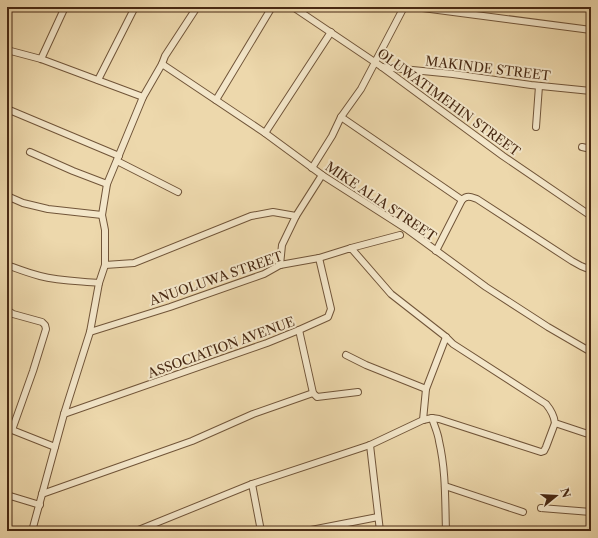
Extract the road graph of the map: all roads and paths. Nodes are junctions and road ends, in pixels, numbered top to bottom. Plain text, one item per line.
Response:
1 (65, 7) edge
2 (135, 7) edge
3 (197, 7) edge
4 (272, 7) edge
5 (293, 7) edge
6 (404, 7) edge
7 (415, 7) edge
8 (591, 30) edge
9 (331, 32) junction
10 (7, 50) edge
11 (41, 58) junction
12 (374, 62) junction
13 (162, 64) junction
14 (382, 66) junction
15 (98, 80) junction
16 (539, 86) junction
17 (591, 91) edge
18 (144, 97) junction
19 (216, 100) junction
20 (7, 109) edge
21 (342, 117) junction
22 (536, 127) dead end
23 (265, 133) junction
24 (582, 147) dead end
25 (591, 149) edge
26 (30, 152) dead end
27 (118, 158) junction
28 (312, 168) junction
29 (322, 175) junction
30 (107, 184) junction
31 (178, 192) dead end
32 (7, 196) edge
33 (462, 200) junction
34 (102, 215) junction
35 (296, 216) junction
36 (591, 216) edge
37 (400, 235) dead end
38 (351, 248) junction
39 (436, 251) junction
40 (320, 258) junction
41 (7, 265) edge
42 (105, 265) junction
43 (280, 265) junction
44 (591, 270) edge
45 (99, 283) junction
46 (7, 310) edge
47 (299, 330) junction
48 (90, 332) junction
49 (446, 337) junction
50 (591, 352) edge
51 (346, 355) dead end
52 (426, 389) junction
53 (358, 392) dead end
54 (313, 393) junction
55 (64, 414) junction
56 (432, 418) junction
57 (423, 420) junction
58 (554, 423) junction
59 (10, 429) edge
60 (591, 435) edge
61 (370, 445) junction
62 (55, 447) junction
63 (252, 484) junction
64 (445, 486) junction
65 (42, 494) junction
66 (7, 495) edge
67 (40, 505) junction
68 (541, 508) dead end
69 (523, 512) dead end
70 (591, 512) edge
71 (378, 517) junction
72 (32, 531) edge
73 (136, 531) edge
74 (262, 531) edge
75 (306, 531) edge
76 (380, 531) edge
77 (446, 531) edge

1 - 11 street
2 - 15 street
3 - 13 street
4 - 19 street
5 - 9 street, OLUWATIMEHIN STREET
6 - 12 street
7 - 8 street
9 - 12 street, OLUWATIMEHIN STREET
9 - 23 street
10 - 11 street
11 - 15 street
12 - 14 street, OLUWATIMEHIN STREET
12 - 21 street
13 - 18 street
13 - 19 street, MIKE ALIA STREET
14 - 16 street, MAKINDE STREET
14 - 36 street, OLUWATIMEHIN STREET
15 - 18 street
16 - 17 street, MAKINDE STREET
16 - 22 street
18 - 27 street
19 - 23 street, MIKE ALIA STREET
20 - 27 street
21 - 28 street
21 - 33 street
23 - 28 street, MIKE ALIA STREET
24 - 25 street
26 - 30 street
27 - 30 street
27 - 31 street
28 - 29 street, MIKE ALIA STREET
29 - 35 street
29 - 39 street, MIKE ALIA STREET
30 - 34 street
32 - 34 street
33 - 39 street
33 - 44 street
34 - 42 street
35 - 42 street
35 - 43 street
37 - 38 street, ANUOLUWA STREET
38 - 40 street, ANUOLUWA STREET
38 - 49 street
39 - 50 street, MIKE ALIA STREET
40 - 43 street, ANUOLUWA STREET
40 - 47 street, ASSOCIATION AVENUE
41 - 45 street
42 - 45 street
43 - 48 street, ANUOLUWA STREET
45 - 48 street
46 - 59 street
47 - 54 street
47 - 55 street, ASSOCIATION AVENUE
48 - 55 street
49 - 52 street
49 - 58 street
51 - 52 street
52 - 57 street
53 - 54 street
54 - 65 street
55 - 62 street
56 - 57 street
56 - 58 street
56 - 64 street
57 - 61 street
58 - 60 street
59 - 62 street
61 - 63 street
61 - 71 street
62 - 65 street
63 - 73 street
63 - 74 street
64 - 69 street
64 - 77 street
65 - 67 street
66 - 67 street
67 - 72 street
68 - 70 street
71 - 75 street
71 - 76 street

